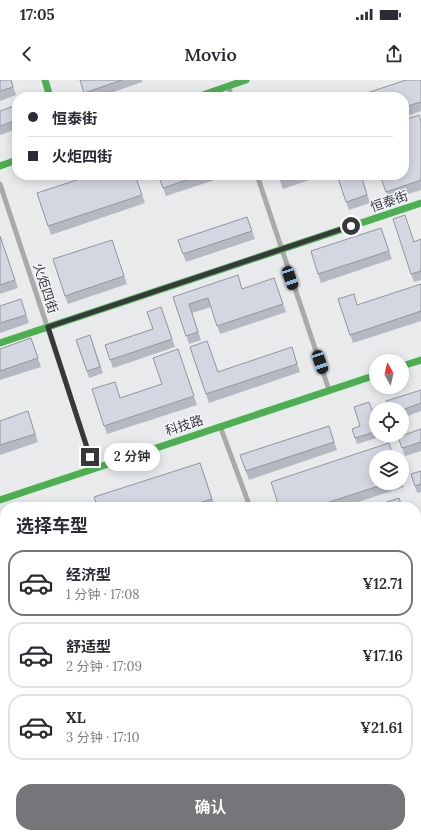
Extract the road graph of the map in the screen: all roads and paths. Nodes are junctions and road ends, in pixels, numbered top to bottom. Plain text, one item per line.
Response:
1 (45, 80) edge
2 (246, 80) edge
3 (228, 86) junction
4 (49, 92) edge
5 (211, 92) edge
6 (230, 92) edge
7 (12, 162) edge
8 (0, 166) edge
9 (259, 180) edge
10 (0, 184) edge
11 (421, 203) edge
12 (281, 250) junction
13 (48, 327) junction
14 (0, 343) edge
15 (421, 360) edge
16 (409, 364) edge
17 (369, 377) edge
18 (329, 390) junction
19 (220, 426) junction
20 (94, 468) junction
21 (0, 500) edge
22 (248, 502) edge

1 - 4 main road
2 - 3 main road
3 - 5 main road
3 - 6 street
7 - 8 main road
9 - 12 street
10 - 13 street, 火炬四街
11 - 12 main road, 恒泰街
12 - 13 main road, 恒泰街
12 - 18 street
13 - 14 main road, 恒泰街
13 - 20 street, 火炬四街
15 - 16 main road
17 - 18 main road, 科技路
18 - 19 main road, 科技路
19 - 20 main road, 科技路
19 - 22 street
20 - 21 main road, 科技路

